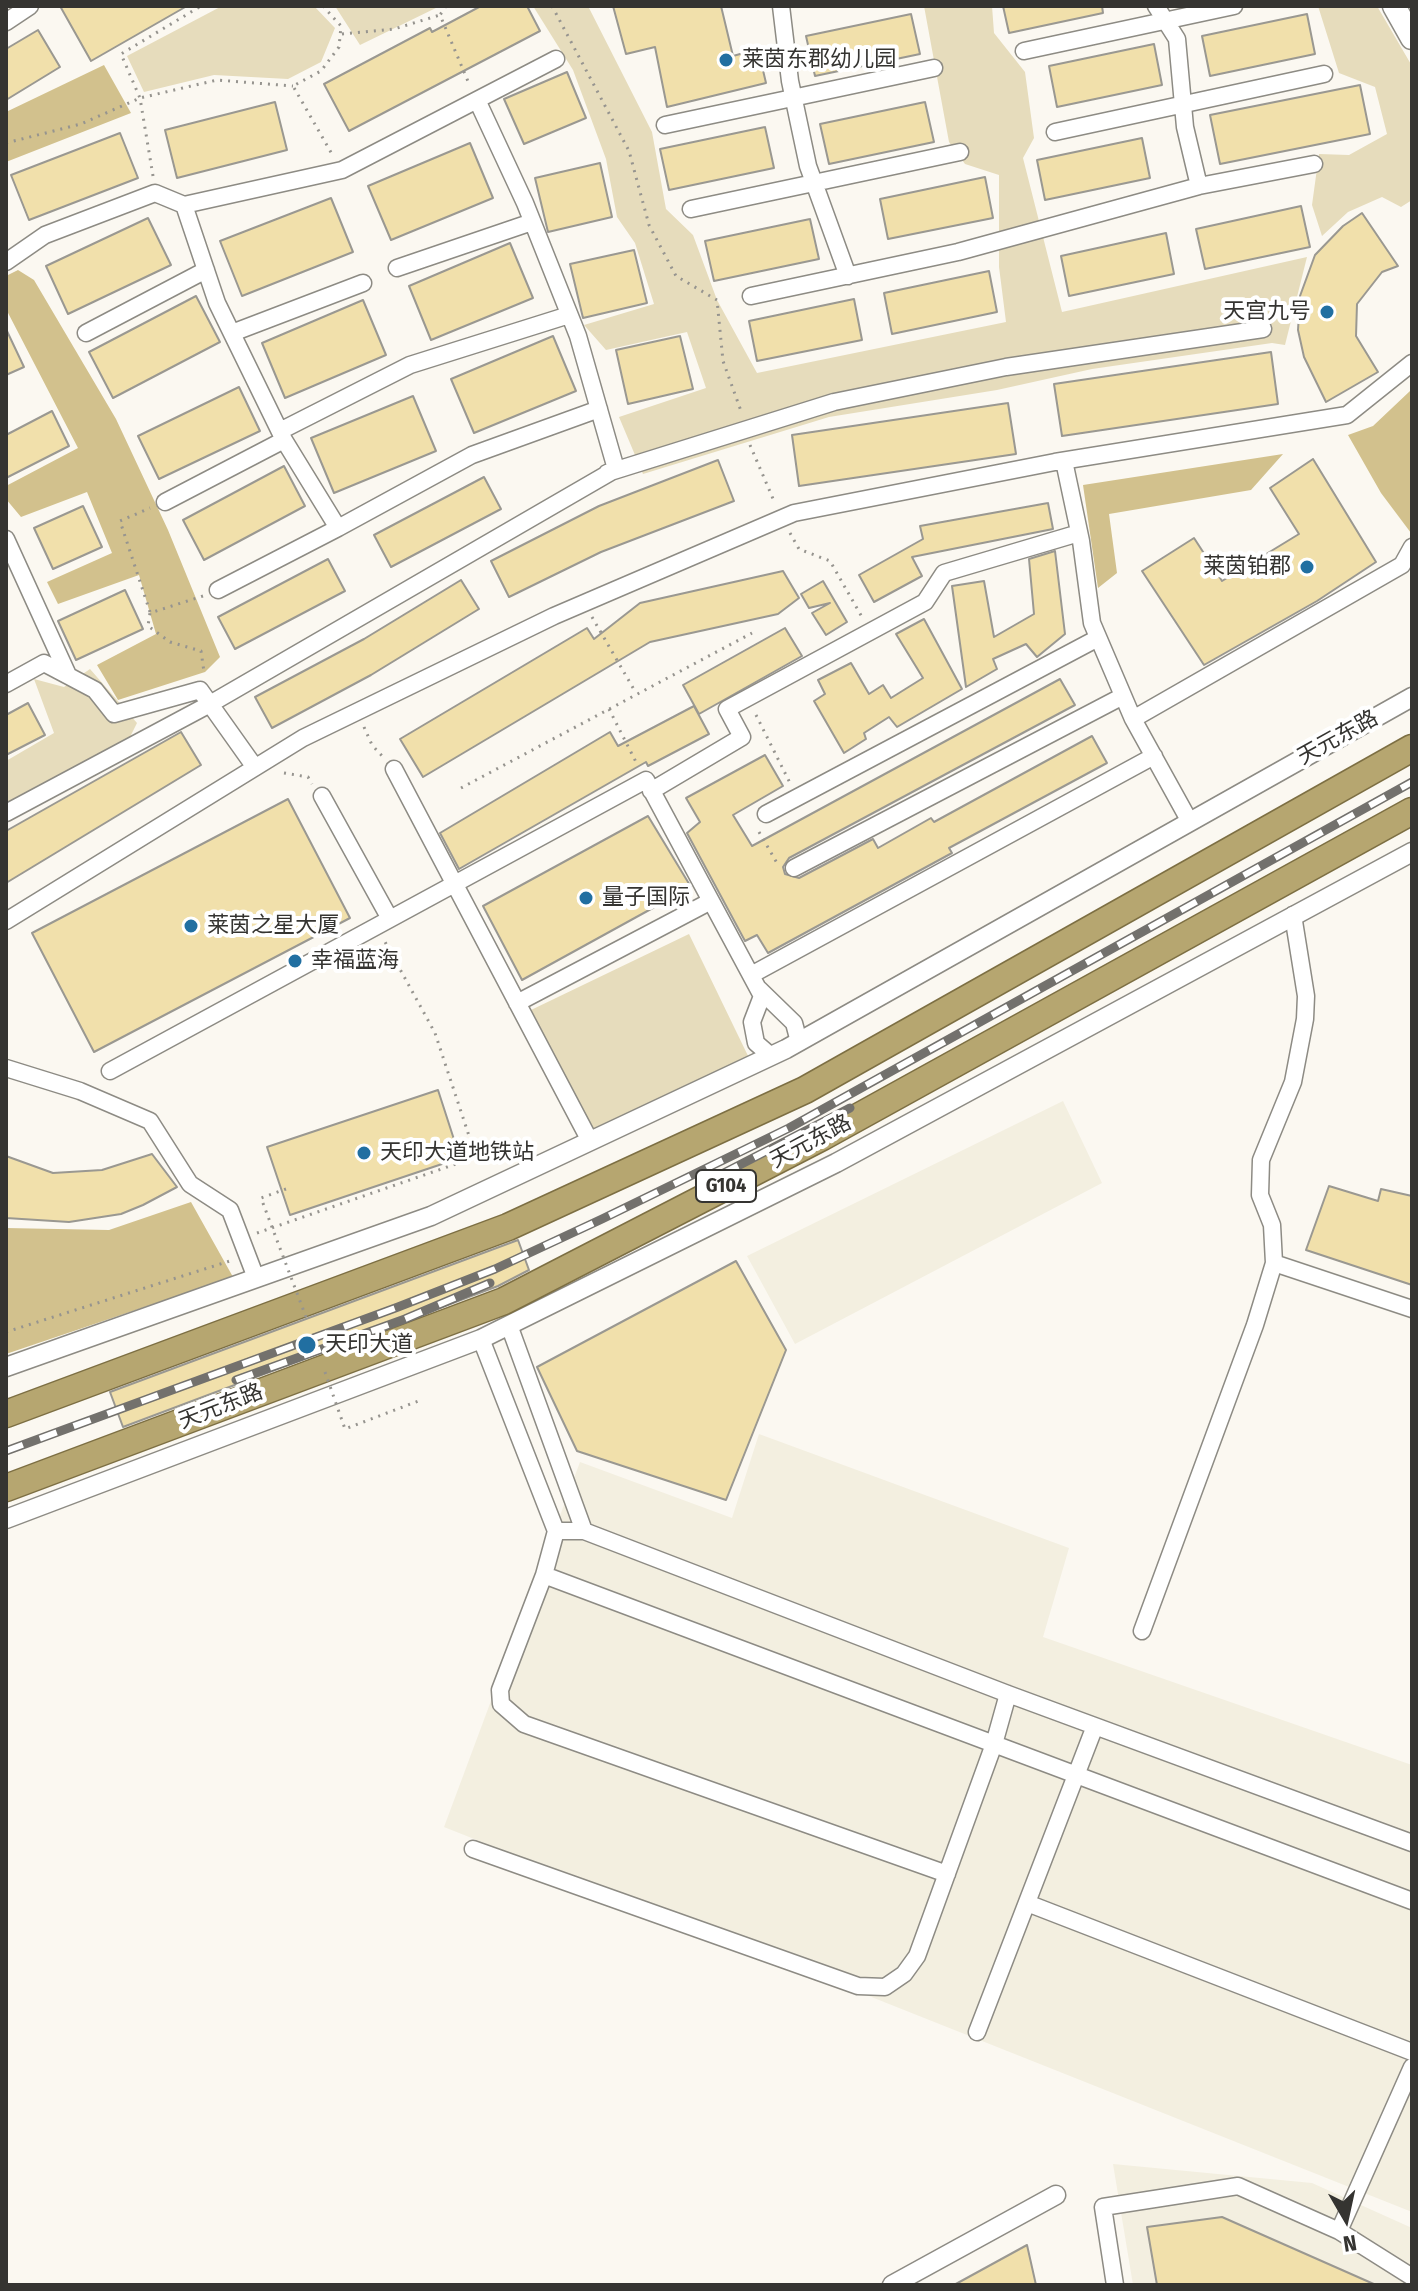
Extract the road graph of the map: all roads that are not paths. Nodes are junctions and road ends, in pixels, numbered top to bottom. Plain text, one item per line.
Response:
1 (30, 6) edge
2 (781, 6) edge
3 (1234, 6) edge
4 (1394, 6) edge
5 (1161, 13) edge
6 (6, 22) edge
7 (1412, 38) edge
8 (1024, 51) dead end
9 (556, 59) dead end
10 (934, 68) dead end
11 (1324, 74) dead end
12 (793, 98) junction
13 (477, 100) junction
14 (1184, 104) junction
15 (665, 125) dead end
16 (1055, 132) dead end
17 (960, 152) dead end
18 (1314, 164) dead end
19 (815, 183) junction
20 (1199, 186) junction
21 (184, 205) junction
22 (691, 209) dead end
23 (532, 222) junction
24 (6, 262) edge
25 (397, 268) dead end
26 (206, 270) junction
27 (848, 276) junction
28 (363, 283) dead end
29 (751, 296) dead end
30 (569, 315) junction
31 (1263, 329) dead end
32 (86, 333) dead end
33 (232, 333) junction
34 (1412, 363) edge
35 (599, 409) junction
36 (282, 436) junction
37 (1064, 461) junction
38 (607, 473) junction
39 (165, 502) road end
40 (338, 528) junction
41 (1079, 533) junction
42 (6, 539) edge
43 (1412, 547) edge
44 (218, 590) road end
45 (1098, 638) junction
46 (68, 675) junction
47 (6, 684) edge
48 (1123, 696) junction
49 (1412, 697) edge
50 (210, 704) junction
51 (1133, 719) junction
52 (1412, 748) edge
53 (1154, 756) junction
54 (258, 764) junction
55 (394, 769) road end
56 (648, 785) junction
57 (322, 796) road end
58 (1412, 811) edge
59 (6, 813) edge
60 (766, 814) road end
61 (1190, 822) junction
62 (1412, 852) edge
63 (794, 868) road end
64 (454, 884) junction
65 (711, 901) junction
66 (1293, 915) junction
67 (6, 921) edge
68 (383, 922) junction
69 (755, 982) junction
70 (517, 1003) junction
71 (799, 1042) junction
72 (771, 1056) junction
73 (6, 1068) edge
74 (110, 1071) dead end
75 (590, 1141) junction
76 (1274, 1263) junction
77 (256, 1278) junction
78 (1412, 1309) edge
79 (509, 1325) junction
80 (481, 1339) junction
81 (6, 1367) edge
82 (6, 1414) edge
83 (6, 1488) edge
84 (6, 1519) edge
85 (556, 1531) junction
86 (584, 1531) junction
87 (544, 1575) junction
88 (1142, 1631) dead end
89 (1008, 1694) junction
90 (1095, 1726) junction
91 (994, 1744) junction
92 (1077, 1775) junction
93 (1412, 1843) edge
94 (473, 1849) dead end
95 (947, 1874) junction
96 (1412, 1901) edge
97 (1027, 1903) junction
98 (977, 2032) dead end
99 (1412, 2052) edge
100 (1412, 2067) edge
101 (1056, 2195) dead end
102 (1339, 2231) junction
103 (1412, 2277) edge
104 (892, 2285) edge
105 (1115, 2285) edge

1 - 6 street
2 - 12 street
3 - 5 street
4 - 7 main road
5 - 8 street
5 - 14 street
9 - 13 street
10 - 12 street
11 - 14 street
12 - 15 street
12 - 19 street
13 - 21 street
13 - 23 street
14 - 16 street
14 - 20 street
17 - 19 street
18 - 20 street
19 - 22 street
19 - 27 street
20 - 27 street
21 - 24 street
21 - 26 street
23 - 25 street
23 - 30 street
26 - 32 street
26 - 33 street
27 - 29 street
28 - 33 street
30 - 35 street
30 - 36 street
31 - 38 street
33 - 36 street
34 - 37 street
35 - 38 street
35 - 40 street
36 - 39 street
36 - 40 street
37 - 41 street
37 - 54 street
38 - 50 street
40 - 44 street
41 - 45 street
41 - 56 street
42 - 46 street
43 - 51 street
45 - 48 street
45 - 60 street
46 - 47 street
46 - 50 street
48 - 51 street
48 - 63 street
49 - 61 street, 天元东路
50 - 54 street
50 - 59 street
51 - 53 street
52 - 82 highway, 天元东路 / G104
53 - 61 street
53 - 69 street
54 - 67 street
55 - 64 street
56 - 64 street
56 - 65 street
57 - 68 street
58 - 83 highway, 天元东路 / G104
61 - 71 street, 天元东路
62 - 66 street, 天元东路
64 - 68 street
64 - 70 street
65 - 69 street
65 - 70 street
66 - 76 street
66 - 79 street, 天元东路
68 - 74 street
69 - 71 street
69 - 72 street
70 - 75 street
71 - 72 street, 天元东路
72 - 75 street, 天元东路
73 - 77 street
75 - 77 street, 天元东路
76 - 78 street
76 - 88 street
77 - 81 street, 天元东路
79 - 80 street, 天元东路
79 - 86 street
80 - 84 street, 天元东路
80 - 85 street
85 - 86 street
85 - 87 street
86 - 89 street
87 - 91 street
87 - 95 street
89 - 90 street
89 - 91 street
90 - 92 street
90 - 93 street
91 - 92 street
91 - 95 street
92 - 96 street
92 - 97 street
94 - 95 street
97 - 98 street
97 - 99 street
100 - 102 street
101 - 104 street
102 - 103 street
102 - 105 street

